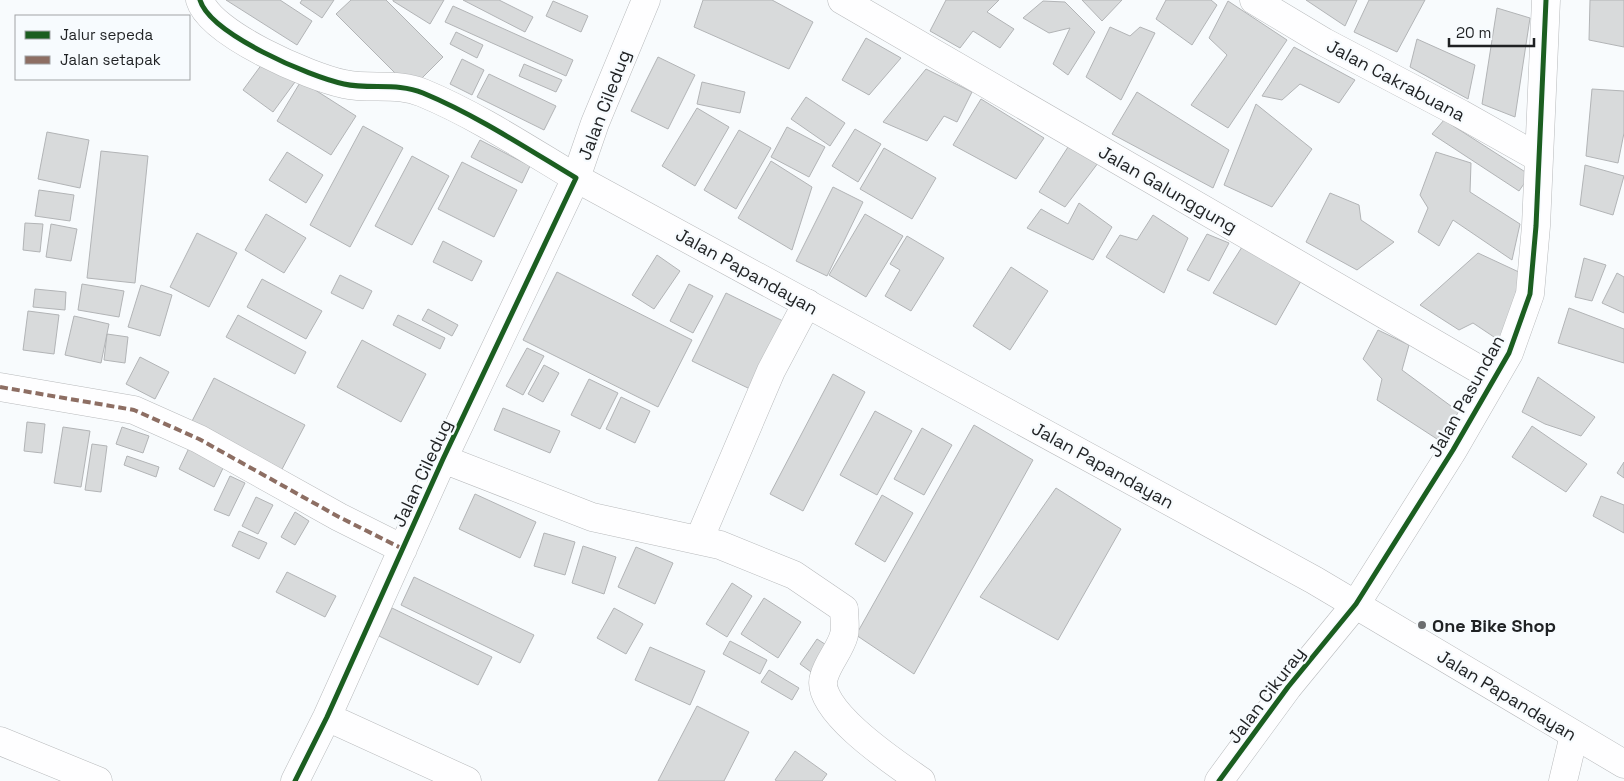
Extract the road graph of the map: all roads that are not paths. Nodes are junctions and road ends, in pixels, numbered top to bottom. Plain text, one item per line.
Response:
1 (200, 0) edge
2 (646, 0) edge
3 (842, 0) edge
4 (1254, 0) edge
5 (1546, 0) edge
6 (1539, 158) junction
7 (576, 178) junction
8 (807, 303) junction
9 (1494, 378) junction
10 (0, 387) edge
11 (443, 459) junction
12 (700, 540) junction
13 (403, 549) junction
14 (1356, 604) junction
15 (327, 717) junction
16 (1574, 735) junction
17 (0, 741) edge
18 (1624, 764) edge
19 (98, 781) edge
20 (295, 781) edge
21 (467, 781) edge
22 (922, 781) edge
23 (1219, 781) edge
24 (1563, 781) edge

1 - 7 street, Jalan Papandayan
2 - 7 street, Jalan Ciledug
3 - 9 street, Jalan Galunggung
4 - 6 street, Jalan Cakrabuana
5 - 6 street, Jalan Pasundan
6 - 9 street, Jalan Pasundan
7 - 8 street, Jalan Papandayan
7 - 11 street, Jalan Ciledug
8 - 12 street
8 - 14 street, Jalan Papandayan
9 - 14 street, Jalan Pasundan
10 - 13 street
11 - 12 street
11 - 13 street, Jalan Ciledug
12 - 22 street
13 - 15 street, Jalan Ciledug
14 - 16 street, Jalan Papandayan
14 - 23 street, Jalan Cikuray
15 - 20 street, Jalan Ciledug
15 - 21 street
16 - 18 street, Jalan Papandayan
16 - 24 street
17 - 19 street

